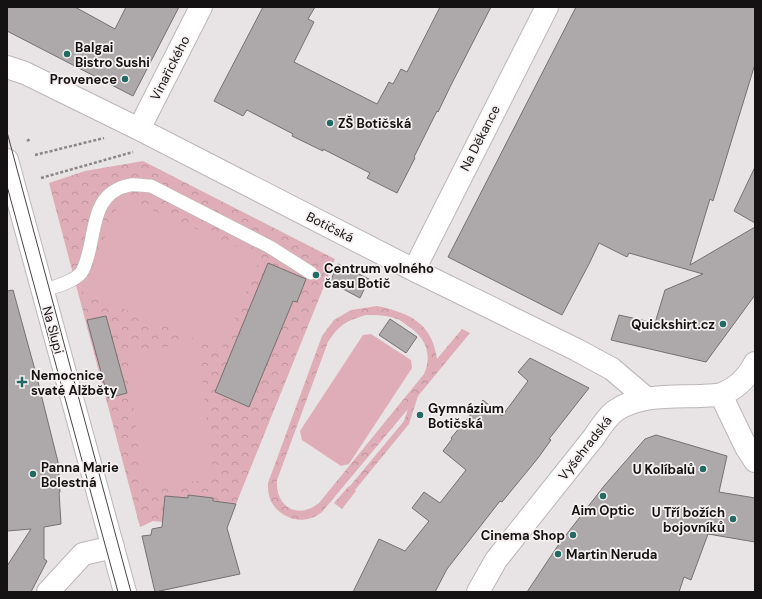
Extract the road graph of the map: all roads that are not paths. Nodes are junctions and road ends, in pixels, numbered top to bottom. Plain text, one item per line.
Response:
1 (201, 7) edge
2 (547, 7) edge
3 (7, 67) edge
4 (139, 129) junction
5 (7, 160) edge
6 (414, 270) junction
7 (311, 273) dead end
8 (42, 291) junction
9 (755, 363) edge
10 (721, 395) junction
11 (646, 398) junction
12 (755, 461) edge
13 (113, 547) junction
14 (48, 592) edge
15 (124, 592) edge
16 (478, 592) edge

1 - 4 street, Vinařického
2 - 6 street, Na Děkance
3 - 4 street, Botičská
4 - 6 street, Botičská
5 - 8 street, Na Slupi
6 - 11 street, Botičská
7 - 8 lane
8 - 13 street, Na Slupi
9 - 10 street, Vyšehradská
10 - 11 street, Vyšehradská
10 - 12 street
11 - 16 street, Vyšehradská
13 - 14 street
13 - 15 street, Na Slupi

